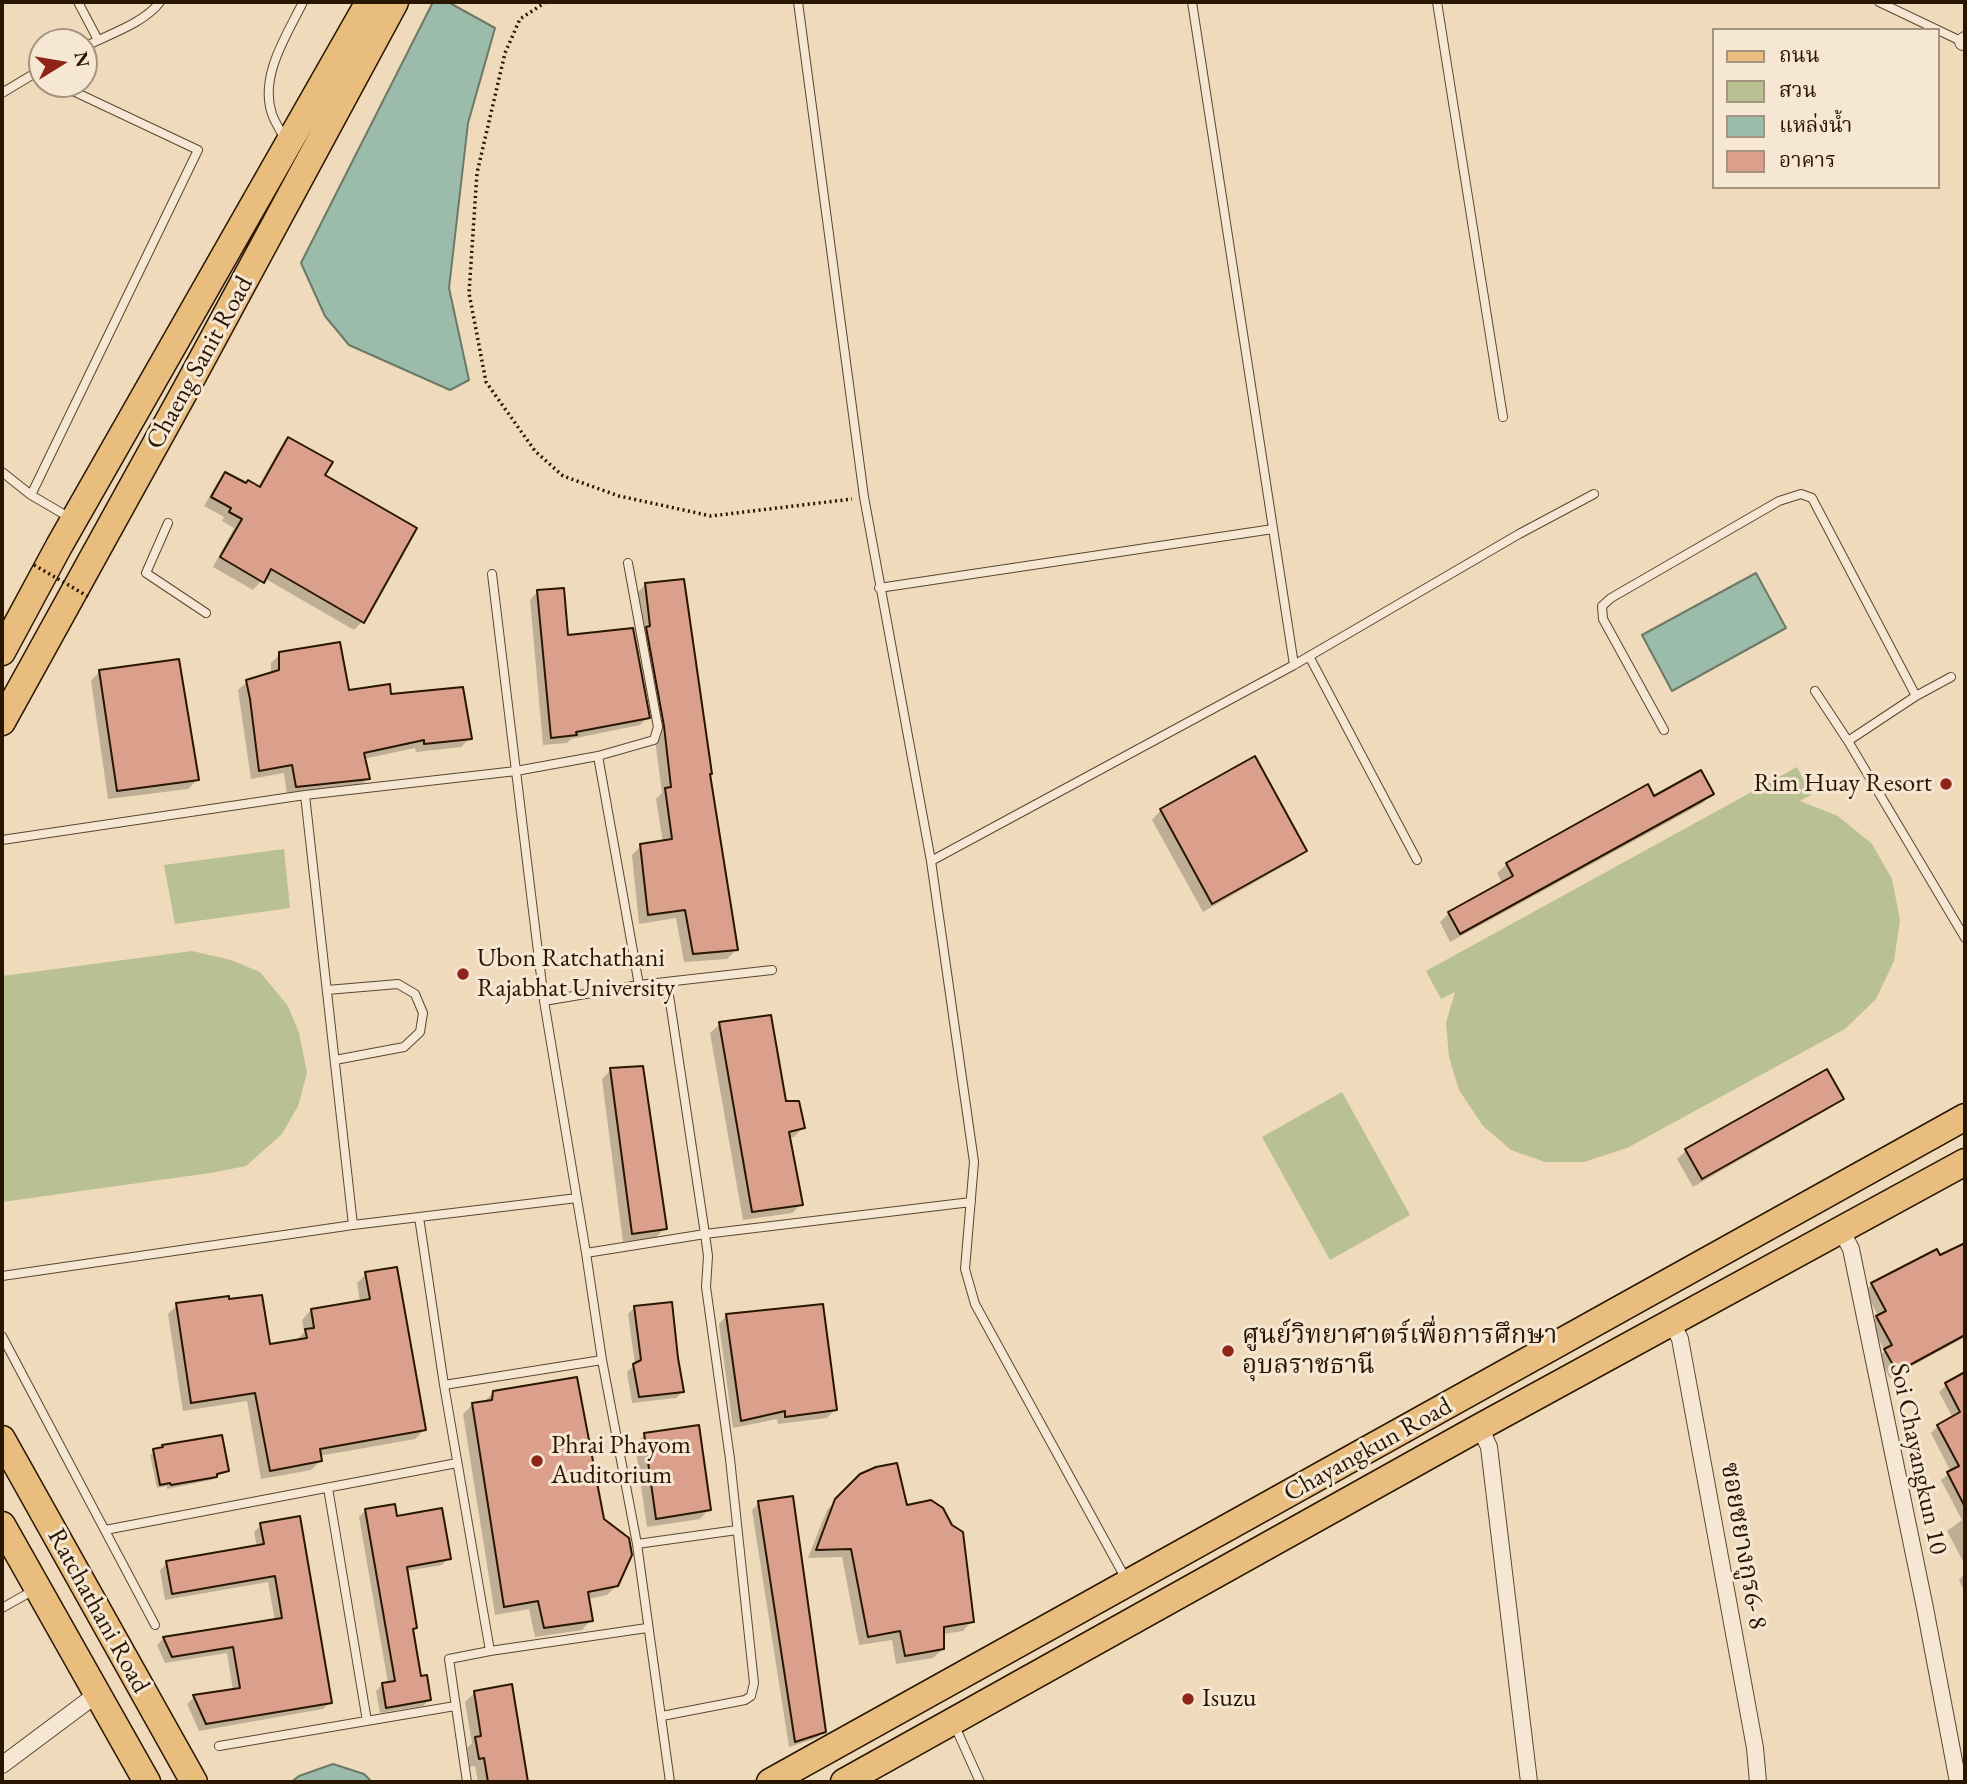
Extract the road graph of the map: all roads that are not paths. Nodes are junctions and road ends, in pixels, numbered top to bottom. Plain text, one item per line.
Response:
1 (78, 2) edge
2 (160, 2) edge
3 (369, 2) edge
4 (395, 2) edge
5 (798, 2) edge
6 (1192, 2) edge
7 (1437, 2) edge
8 (1880, 2) edge
9 (300, 4) edge
10 (91, 28) edge
11 (1936, 28) edge
12 (1939, 29) edge
13 (98, 40) edge
14 (1964, 41) edge
15 (28, 79) edge
16 (2, 93) edge
17 (88, 98) edge
18 (288, 144) junction
19 (1503, 417) dead end
20 (2, 472) edge
21 (1594, 494) dead end
22 (31, 495) junction
23 (74, 521) junction
24 (168, 523) dead end
25 (1273, 529) junction
26 (628, 563) dead end
27 (492, 574) dead end
28 (879, 588) junction
29 (206, 613) dead end
30 (2, 652) edge
31 (1309, 656) junction
32 (1294, 665) junction
33 (1951, 677) dead end
34 (1815, 691) dead end
35 (1916, 696) junction
36 (2, 722) edge
37 (1664, 730) dead end
38 (1848, 741) junction
39 (598, 756) junction
40 (516, 771) junction
41 (306, 795) junction
42 (2, 840) edge
43 (1416, 860) dead end
44 (931, 862) junction
45 (1965, 938) edge
46 (772, 970) dead end
47 (667, 982) junction
48 (639, 985) junction
49 (327, 990) junction
50 (544, 1001) junction
51 (335, 1060) junction
52 (1965, 1117) edge
53 (1965, 1162) edge
54 (577, 1198) junction
55 (971, 1202) junction
56 (419, 1217) junction
57 (353, 1225) junction
58 (1841, 1230) junction
59 (705, 1234) junction
60 (586, 1253) junction
61 (2, 1276) edge
62 (1671, 1321) junction
63 (2, 1336) edge
64 (601, 1360) junction
65 (444, 1385) junction
66 (1480, 1427) junction
67 (2, 1439) edge
68 (457, 1463) junction
69 (328, 1488) junction
70 (2, 1525) edge
71 (105, 1530) junction
72 (737, 1530) junction
73 (637, 1544) junction
74 (1129, 1583) junction
75 (37, 1588) junction
76 (2, 1608) edge
77 (155, 1625) dead end
78 (647, 1628) junction
79 (490, 1651) junction
80 (97, 1694) junction
81 (455, 1706) junction
82 (662, 1716) junction
83 (367, 1721) junction
84 (953, 1722) junction
85 (219, 1746) dead end
86 (2, 1765) edge
87 (147, 1782) edge
88 (194, 1782) edge
89 (467, 1782) edge
90 (670, 1782) edge
91 (770, 1782) edge
92 (844, 1782) edge
93 (980, 1782) edge
94 (1529, 1782) edge
95 (1758, 1782) edge
96 (1958, 1782) edge

1 - 10 lane
2 - 13 lane
3 - 18 main road, Chaeng Sanit Road
4 - 36 main road, Chaeng Sanit Road
5 - 28 lane
6 - 25 lane
7 - 19 lane
8 - 11 lane
9 - 18 lane
12 - 14 lane
15 - 16 lane
17 - 22 lane
18 - 23 main road, Chaeng Sanit Road
20 - 22 lane
21 - 31 lane
22 - 23 lane
23 - 30 main road, Chaeng Sanit Road
24 - 29 lane
25 - 28 lane
25 - 32 lane
26 - 39 lane
27 - 40 lane
28 - 44 lane
31 - 32 lane
31 - 43 lane
32 - 44 lane
33 - 35 lane
34 - 38 lane
35 - 37 lane
35 - 38 lane
38 - 45 lane
39 - 40 lane
39 - 48 lane
40 - 41 lane
40 - 50 lane
41 - 42 lane
41 - 49 lane
44 - 55 lane
46 - 47 lane
47 - 48 lane
47 - 59 lane
48 - 50 lane
49 - 51 lane
49 - 51 lane
50 - 54 lane
51 - 57 lane
52 - 74 main road, Chayangkun Road
53 - 58 main road, Chayangkun Road
54 - 56 lane
54 - 60 lane
55 - 59 lane
55 - 74 lane
56 - 57 lane
56 - 65 lane
57 - 61 lane
58 - 62 main road, Chayangkun Road
58 - 96 street, Soi Chayangkun 10
59 - 60 lane
59 - 72 lane
60 - 64 lane
62 - 66 main road, Chayangkun Road
62 - 95 street, ซอยชยางกูร6- 8
63 - 71 lane
64 - 65 lane
64 - 73 lane
65 - 68 lane
66 - 84 main road, Chayangkun Road
66 - 94 street
67 - 88 main road, Ratchathani Road
68 - 69 lane
68 - 79 lane
69 - 71 lane
69 - 83 lane
70 - 75 main road, Ratchathani Road
71 - 77 lane
72 - 73 lane
72 - 82 lane
73 - 78 lane
74 - 91 main road, Chayangkun Road
75 - 76 lane
75 - 80 main road, Ratchathani Road
78 - 79 lane
78 - 82 lane
79 - 81 lane
80 - 86 street
80 - 87 main road, Ratchathani Road
81 - 83 lane
81 - 89 lane
82 - 90 lane
83 - 85 lane
84 - 92 main road, Chayangkun Road
84 - 93 lane

